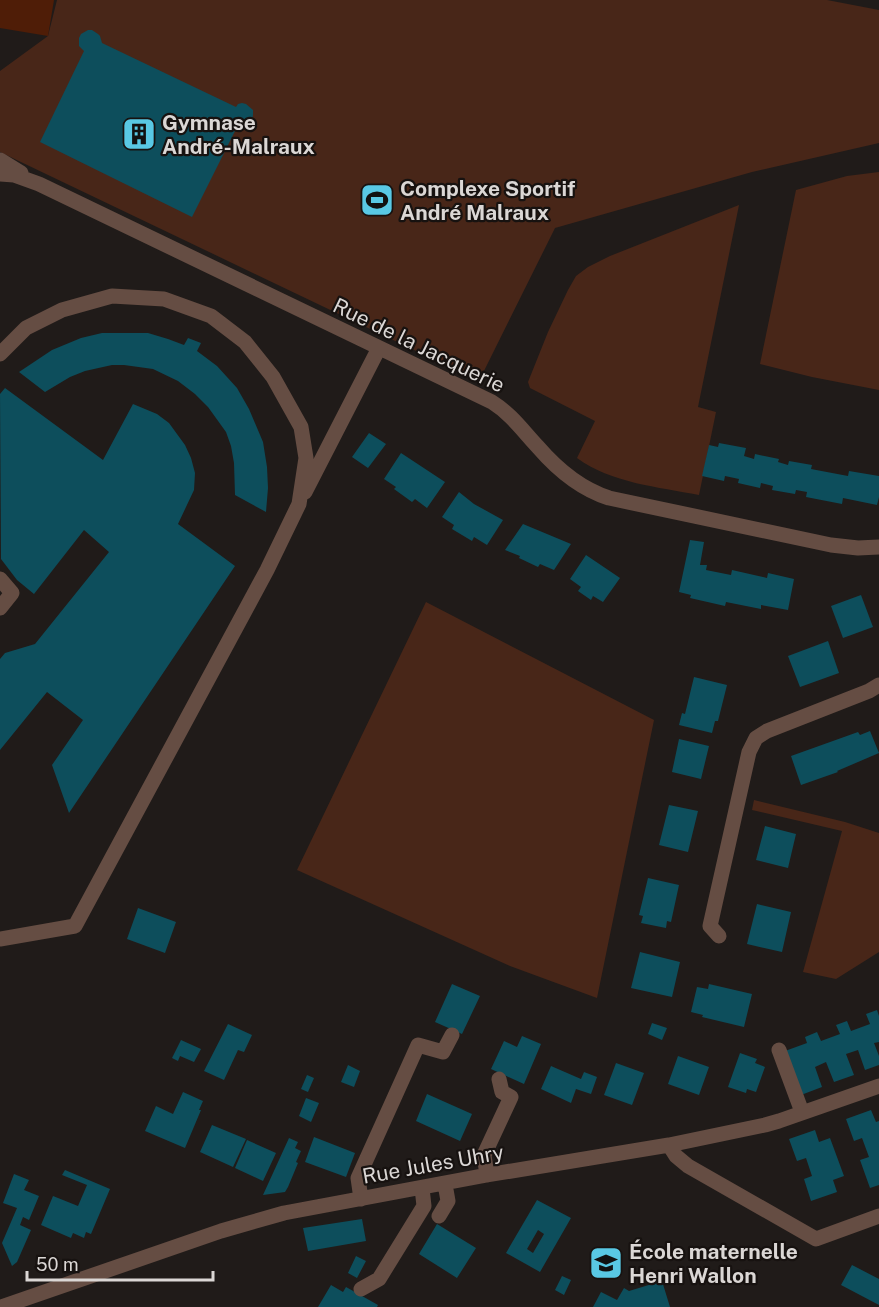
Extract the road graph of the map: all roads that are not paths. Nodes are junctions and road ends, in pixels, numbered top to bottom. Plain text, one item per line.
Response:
1 (0, 160) edge
2 (0, 174) edge
3 (39, 184) junction
4 (380, 348) junction
5 (0, 354) edge
6 (299, 504) junction
7 (879, 547) edge
8 (0, 579) edge
9 (0, 608) edge
10 (879, 685) edge
11 (718, 936) dead end
12 (0, 939) edge
13 (452, 1035) dead end
14 (779, 1050) dead end
15 (499, 1079) dead end
16 (879, 1086) edge
17 (802, 1112) junction
18 (669, 1145) junction
19 (487, 1175) junction
20 (445, 1184) junction
21 (422, 1188) junction
22 (361, 1199) junction
23 (439, 1216) dead end
24 (879, 1216) edge
25 (362, 1289) dead end
26 (1, 1307) edge

1 - 3 street, Rue de la Jacquerie
2 - 3 street, Rue de la Jacquerie
3 - 4 street, Rue de la Jacquerie
4 - 6 street
4 - 7 street, Rue de la Jacquerie
5 - 6 street
6 - 12 street
8 - 9 street
10 - 11 street
13 - 22 street
14 - 17 street
15 - 19 street
16 - 17 street, Rue Jules Uhry
17 - 18 street, Rue Jules Uhry
18 - 19 street, Rue Jules Uhry
18 - 24 street
19 - 20 street, Rue Jules Uhry
20 - 21 street, Rue Jules Uhry
20 - 23 street
21 - 22 street, Rue Jules Uhry
21 - 25 street
22 - 26 street, Rue Jules Uhry

